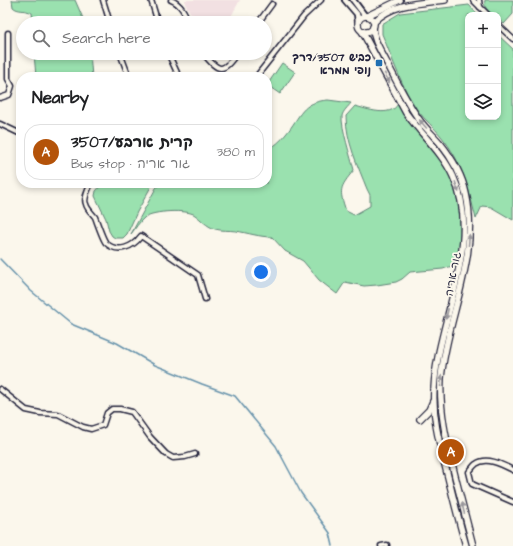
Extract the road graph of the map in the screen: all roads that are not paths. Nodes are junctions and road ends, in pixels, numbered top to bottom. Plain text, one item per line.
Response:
1 (103, 0) edge
2 (151, 0) edge
3 (171, 0) edge
4 (320, 0) edge
5 (345, 0) edge
6 (353, 0) edge
7 (400, 0) edge
8 (445, 0) edge
9 (472, 0) edge
10 (479, 0) edge
11 (272, 4) dead end
12 (480, 8) junction
13 (485, 12) edge
14 (108, 16) edge
15 (156, 16) edge
16 (185, 16) edge
17 (263, 16) edge
18 (366, 16) junction
19 (358, 22) junction
20 (374, 24) junction
21 (501, 28) edge
22 (362, 31) junction
23 (8, 33) dead end
24 (513, 38) edge
25 (272, 57) edge
26 (123, 60) edge
27 (171, 60) edge
28 (209, 60) edge
29 (232, 60) edge
30 (269, 60) edge
31 (127, 72) edge
32 (177, 72) edge
33 (260, 72) edge
34 (0, 98) edge
35 (0, 124) edge
36 (16, 132) edge
37 (89, 188) edge
38 (205, 299) dead end
39 (0, 389) edge
40 (434, 399) junction
41 (420, 419) dead end
42 (195, 454) dead end
43 (513, 470) edge
44 (513, 502) edge
45 (387, 545) dead end
46 (381, 546) edge
47 (466, 546) edge
48 (473, 546) edge

1 - 14 street
2 - 15 street
3 - 16 street
4 - 25 street
5 - 19 street
6 - 18 street
7 - 18 main road
8 - 20 main road
9 - 12 street
10 - 12 street
11 - 17 street
12 - 13 street
18 - 19 main road
18 - 20 main road
19 - 22 main road
20 - 22 main road
48 -> 20 main road, גור אריה
21 - 24 street
22 -> 40 main road, גור אריה
23 - 34 street
26 - 31 street
27 - 32 street
28 - 29 street
30 - 33 street
35 - 36 street
37 - 38 street
39 - 42 street
40 - 41 main road
40 - 47 main road, גור אריה
43 - 44 street
45 - 46 street

